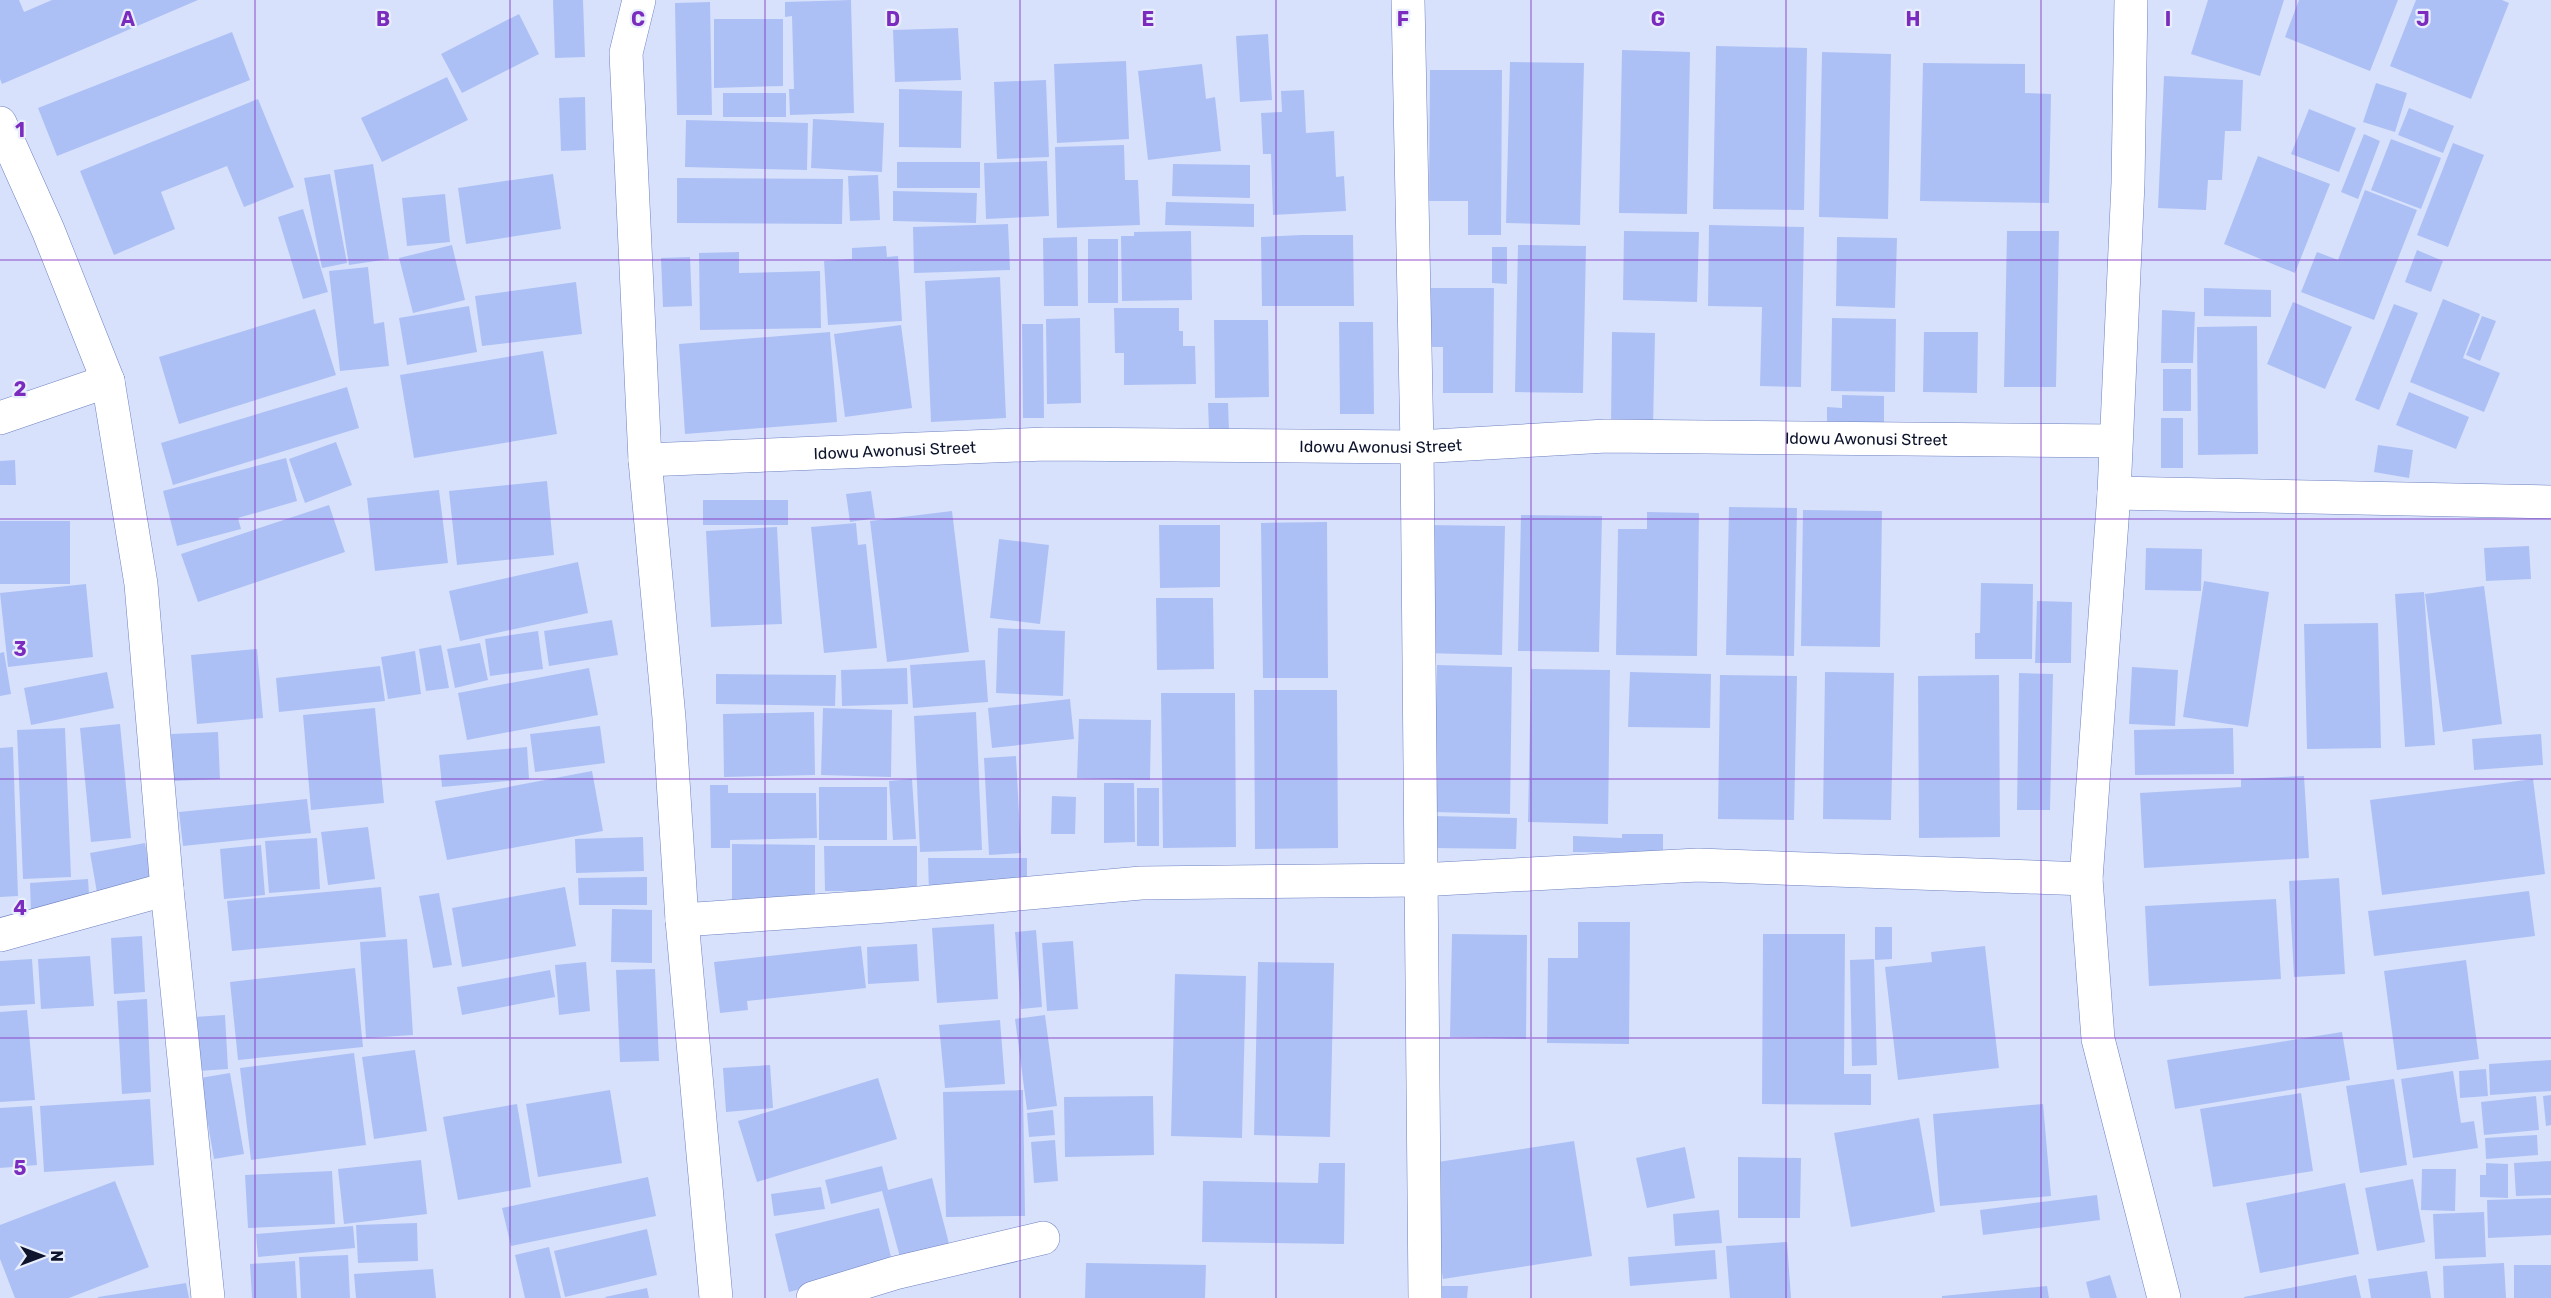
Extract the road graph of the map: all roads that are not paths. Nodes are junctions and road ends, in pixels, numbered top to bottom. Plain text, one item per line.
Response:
1 (639, 0) edge
2 (1408, 0) edge
3 (2131, 0) edge
4 (0, 123) edge
5 (108, 381) junction
6 (0, 418) edge
7 (2116, 441) junction
8 (1417, 447) junction
9 (645, 460) junction
10 (2114, 493) junction
11 (2551, 502) edge
12 (2086, 879) junction
13 (1419, 880) junction
14 (167, 889) junction
15 (682, 920) junction
16 (0, 935) edge
17 (1043, 1238) dead end
18 (208, 1298) edge
19 (716, 1298) edge
20 (813, 1298) edge
21 (1425, 1298) edge
22 (2164, 1298) edge

1 - 9 street
2 - 8 street
3 - 7 street
4 - 5 street
5 - 6 street
5 - 14 street
7 - 8 street, Idowu Awonusi Street
7 - 10 street
8 - 9 street, Idowu Awonusi Street
8 - 13 street
9 - 15 street
10 - 11 street
10 - 12 street
12 - 13 street
12 - 22 street
13 - 15 street
13 - 21 street
14 - 16 street
14 - 18 street
15 - 19 street
17 - 20 street

